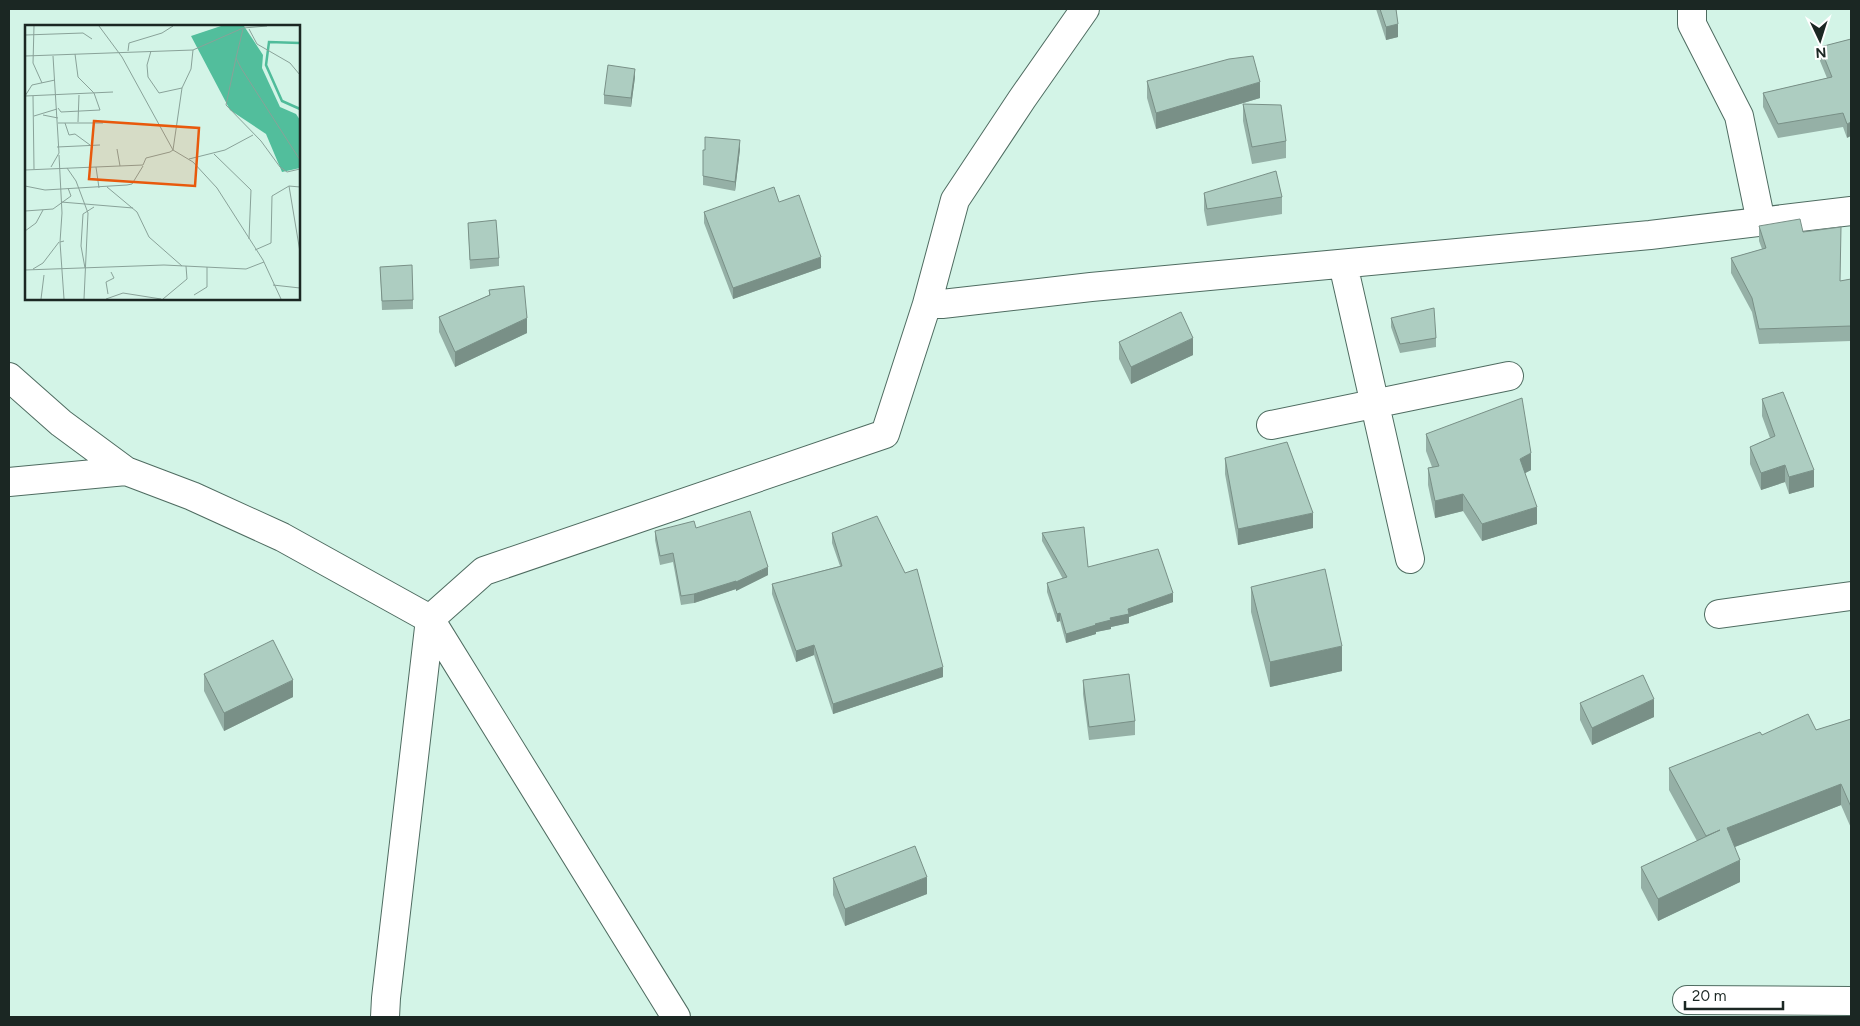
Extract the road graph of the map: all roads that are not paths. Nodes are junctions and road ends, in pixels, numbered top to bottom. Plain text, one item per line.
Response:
1 (1085, 9) edge
2 (1692, 9) edge
3 (1851, 211) edge
4 (1761, 222) junction
5 (1343, 264) junction
6 (927, 304) junction
7 (1509, 376) dead end
8 (9, 377) edge
9 (1375, 404) junction
10 (1270, 425) dead end
11 (126, 471) junction
12 (9, 482) edge
13 (1410, 559) dead end
14 (1851, 596) edge
15 (1719, 614) dead end
16 (430, 620) junction
17 (1687, 1000) dead end
18 (1851, 1001) edge
19 (385, 1017) edge
20 (676, 1017) edge

1 - 6 street
2 - 4 street
3 - 4 street
4 - 5 street
5 - 6 street
5 - 9 street
6 - 16 street
7 - 9 street
8 - 11 street
9 - 10 street
9 - 13 street
11 - 12 street
11 - 16 street
14 - 15 street
16 - 19 street
16 - 20 street
17 - 18 street

